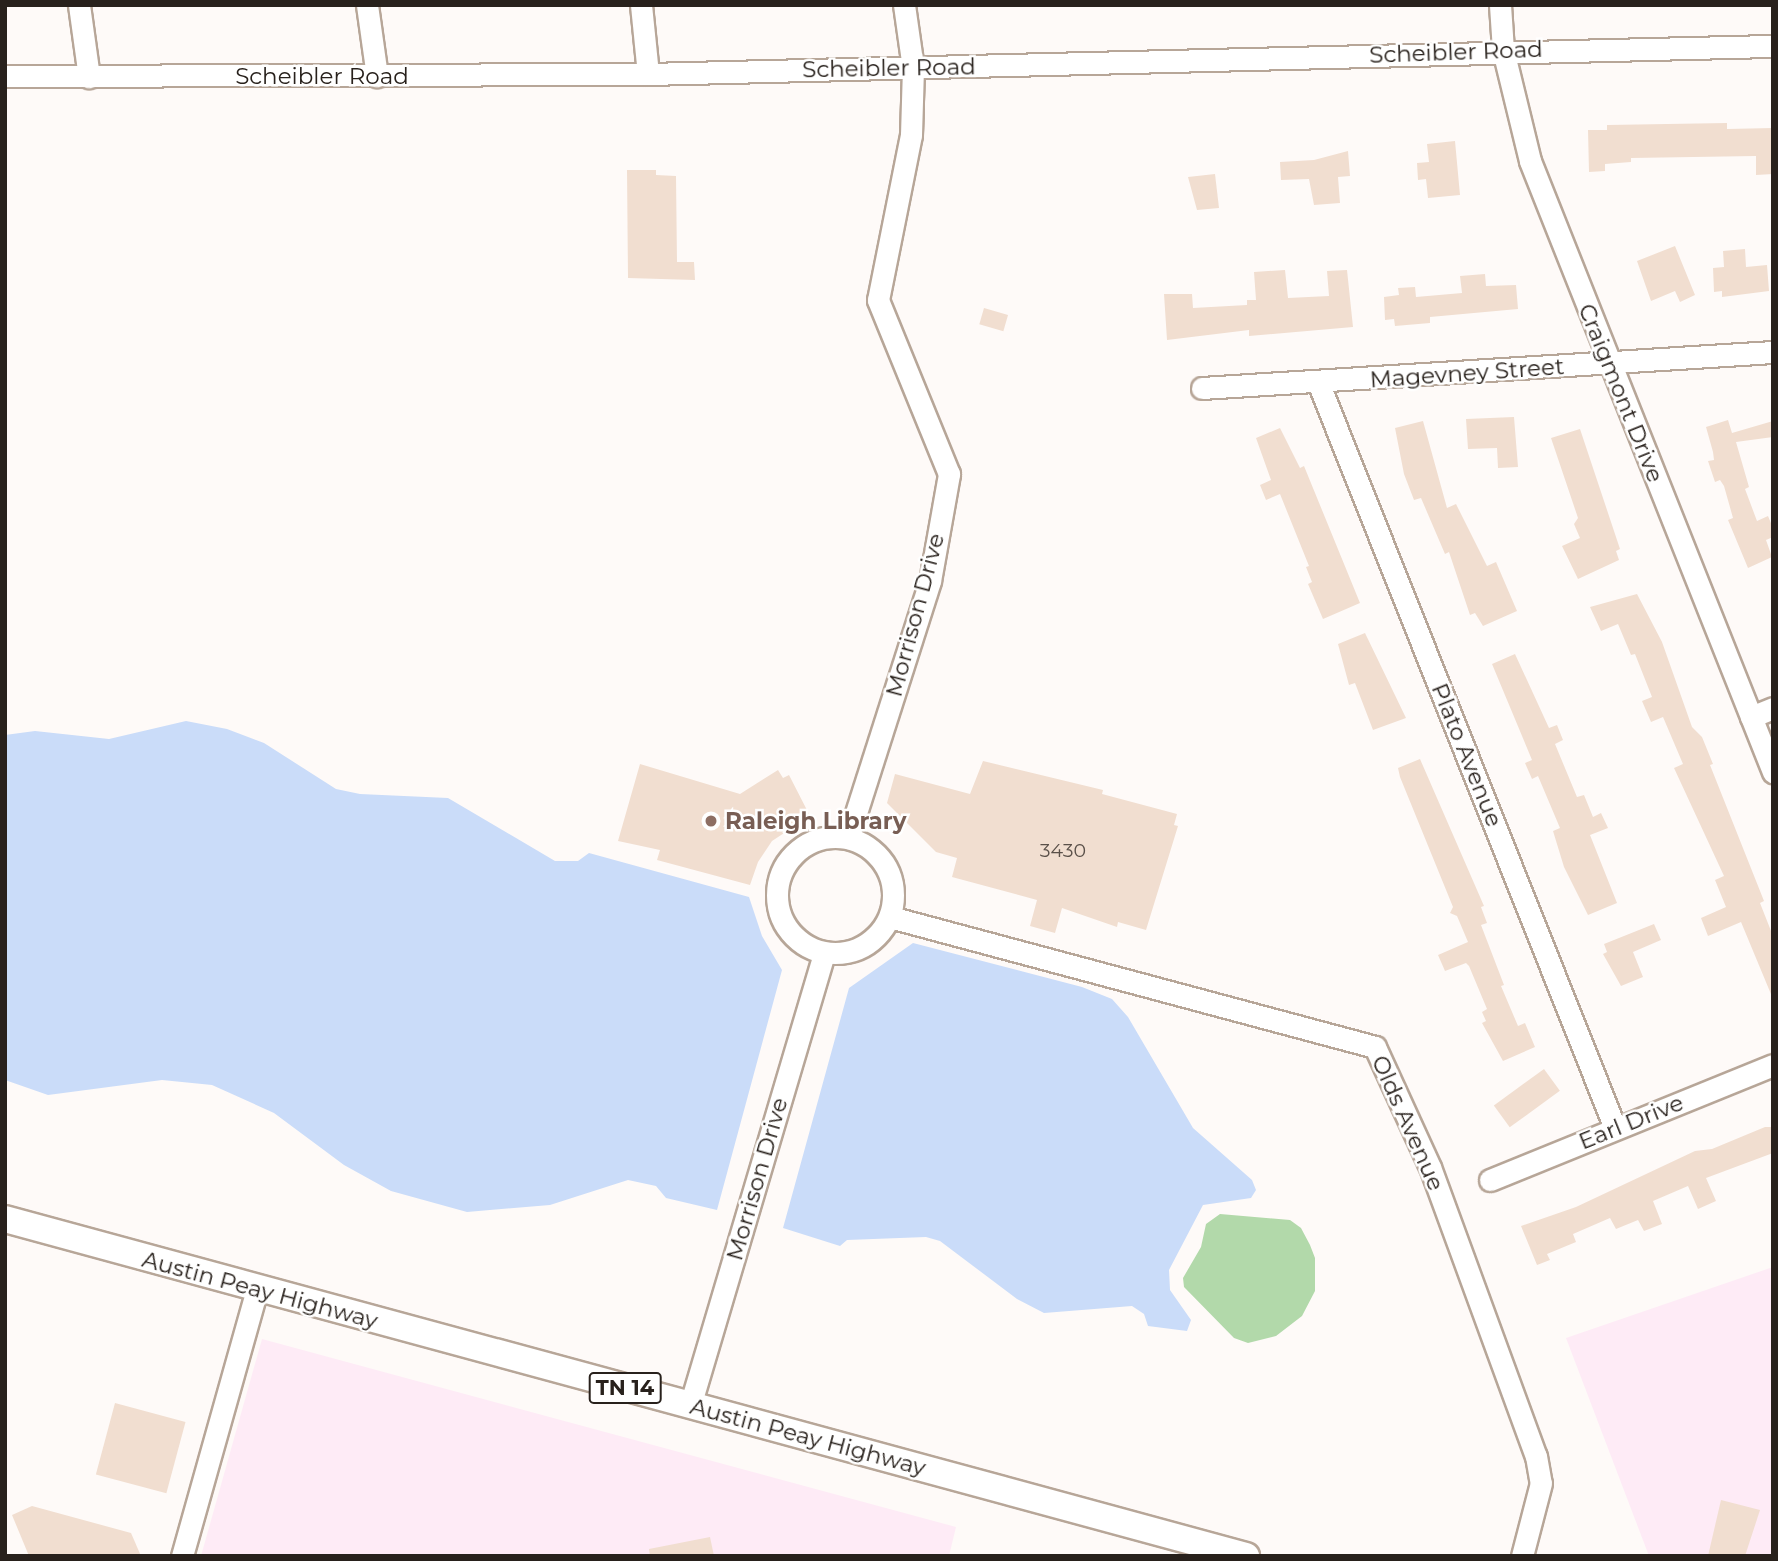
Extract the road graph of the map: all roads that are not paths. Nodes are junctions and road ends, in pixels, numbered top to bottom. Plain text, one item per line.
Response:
1 (79, 5) edge
2 (367, 5) edge
3 (641, 5) edge
4 (904, 5) edge
5 (1500, 5) edge
6 (1773, 46) edge
7 (1503, 50) junction
8 (913, 68) junction
9 (648, 74) junction
10 (5, 76) edge
11 (377, 76) junction
12 (89, 77) junction
13 (1773, 352) edge
14 (1609, 365) junction
15 (1318, 382) junction
16 (1202, 388) dead end
17 (1773, 708) edge
18 (1751, 717) junction
19 (1773, 772) edge
20 (848, 838) junction
21 (890, 917) junction
22 (824, 953) junction
23 (1773, 1065) edge
24 (1615, 1128) junction
25 (1490, 1180) dead end
26 (5, 1219) edge
27 (257, 1290) junction
28 (690, 1406) junction
29 (183, 1556) edge
30 (1246, 1556) edge
31 (1522, 1556) edge

1 - 12 street
2 - 11 street
3 - 9 street
4 - 8 street
5 - 7 street, Craigmont Drive
6 - 7 street, Scheibler Road
7 - 8 street, Scheibler Road
7 - 14 street, Craigmont Drive
8 - 9 street, Scheibler Road
8 - 20 street, Morrison Drive
9 - 11 street, Scheibler Road
10 - 12 street, Scheibler Road
11 - 12 street, Scheibler Road
13 - 14 street, Magevney Street
14 - 15 street, Magevney Street
14 - 18 street, Craigmont Drive
15 - 16 street, Magevney Street
15 - 24 street, Plato Avenue
17 - 18 street
18 - 19 street, Craigmont Drive
20 - 21 street
20 - 22 street
21 - 22 street
21 - 31 street, Olds Avenue
22 - 28 street, Morrison Drive
23 - 24 street, Earl Drive
24 - 25 street, Earl Drive
26 - 27 main road, Austin Peay Highway / TN 14
27 - 28 main road, Austin Peay Highway / TN 14
27 - 29 street
28 - 30 main road, Austin Peay Highway / TN 14

